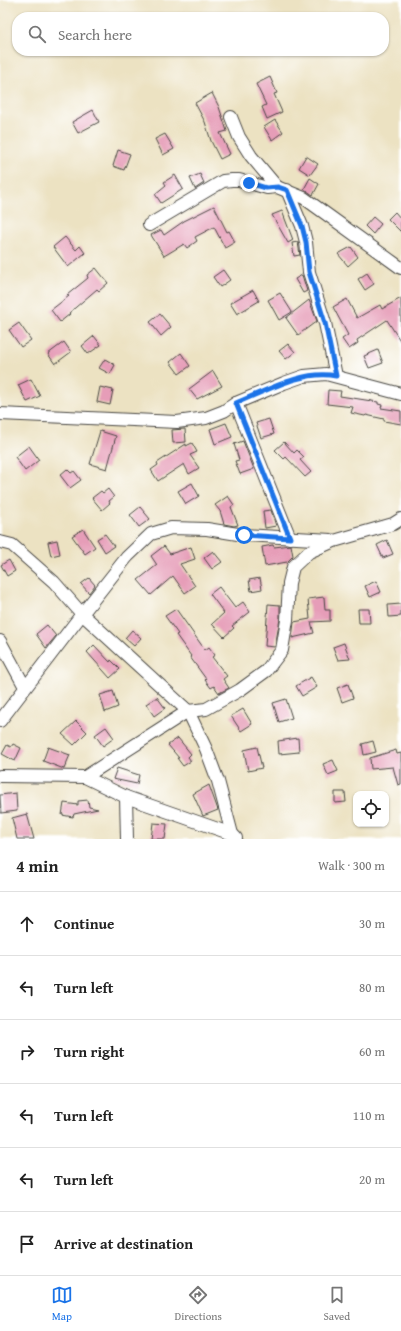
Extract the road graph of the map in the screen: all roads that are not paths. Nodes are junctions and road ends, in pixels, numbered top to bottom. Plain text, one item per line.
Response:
1 (231, 117) dead end
2 (282, 189) junction
3 (149, 225) dead end
4 (401, 268) edge
5 (336, 376) junction
6 (401, 394) edge
7 (236, 403) junction
8 (0, 414) edge
9 (401, 519) edge
10 (290, 538) junction
11 (334, 541) junction
12 (0, 542) edge
13 (82, 614) junction
14 (0, 641) edge
15 (25, 687) junction
16 (188, 711) junction
17 (0, 721) edge
18 (0, 776) edge
19 (85, 777) junction
20 (126, 796) junction
21 (235, 837) edge
22 (127, 839) edge

1 - 2 street
2 - 3 street
2 - 4 street
2 - 5 street
5 - 6 street
5 - 7 street
7 - 8 street
7 - 10 street
9 - 11 street
10 - 11 street
10 - 13 street
11 - 16 street
12 - 13 street
13 - 15 street
13 - 16 street
14 - 15 street
15 - 17 street
16 - 19 street
16 - 21 street
18 - 19 street
19 - 20 street
20 - 21 street
20 - 22 street

